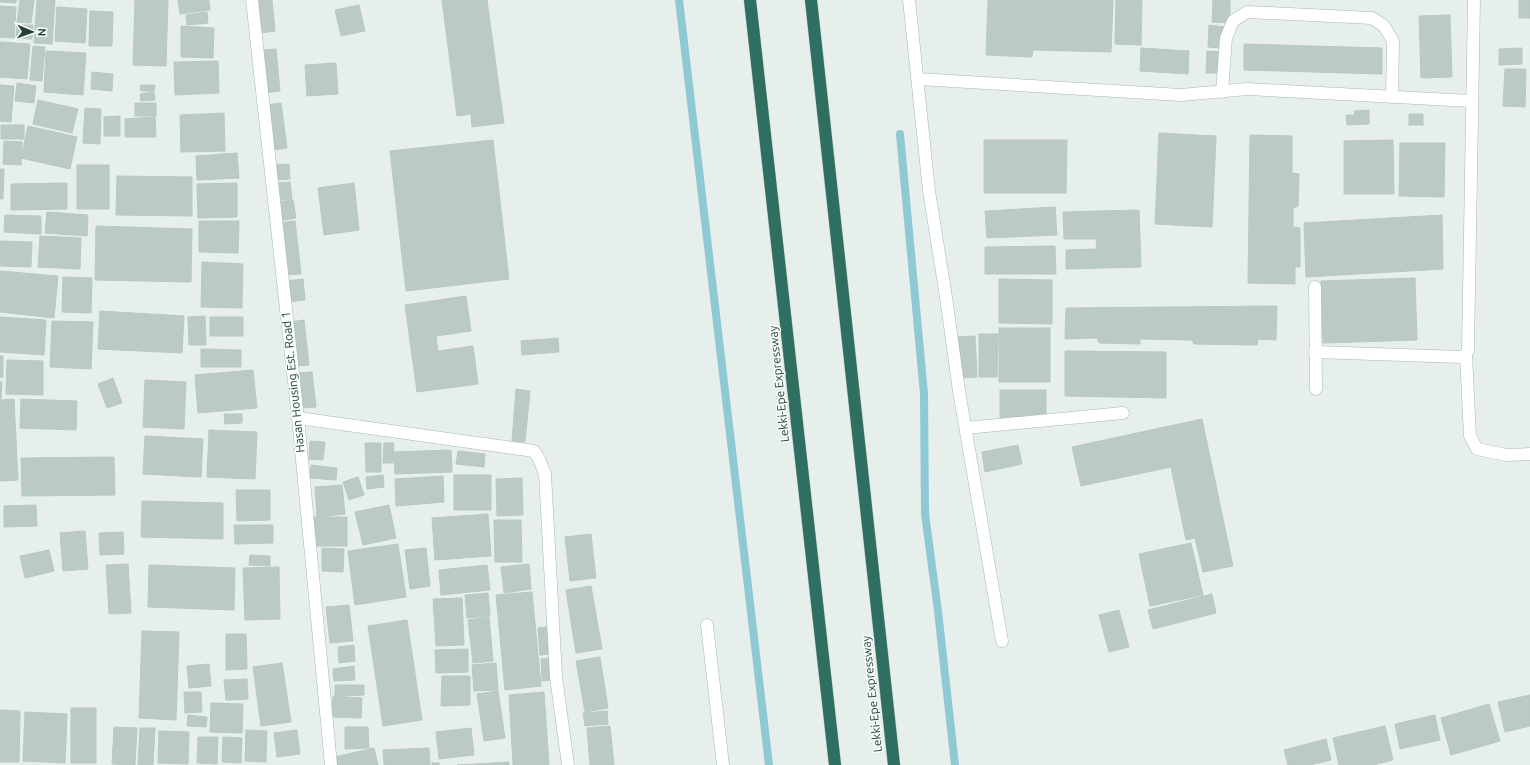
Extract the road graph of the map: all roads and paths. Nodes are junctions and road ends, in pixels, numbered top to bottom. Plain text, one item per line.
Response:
1 (252, 0) edge
2 (750, 0) edge
3 (811, 0) edge
4 (909, 0) edge
5 (1474, 0) edge
6 (918, 79) junction
7 (1222, 92) junction
8 (1392, 97) junction
9 (1471, 101) junction
10 (1315, 286) dead end
11 (1315, 352) junction
12 (1466, 355) junction
13 (1316, 389) dead end
14 (1123, 413) dead end
15 (298, 418) junction
16 (966, 428) junction
17 (1530, 454) edge
18 (706, 625) dead end
19 (1002, 641) dead end
20 (330, 765) edge
21 (568, 765) edge
22 (723, 765) edge
23 (835, 765) edge
24 (894, 765) edge

1 - 15 street, Hasan Housing Est. Road 1
2 - 23 highway, Lekki-Epe Expressway
3 - 24 highway, Lekki-Epe Expressway
4 - 6 street
5 - 9 street
6 - 7 street
6 - 16 street
7 - 8 street
7 - 8 street
8 - 9 street
9 - 12 street
10 - 11 street
11 - 12 street
11 - 13 street
12 - 17 street
14 - 16 street
15 - 20 street, Hasan Housing Est. Road 1
15 - 21 street
16 - 19 street
18 - 22 street

